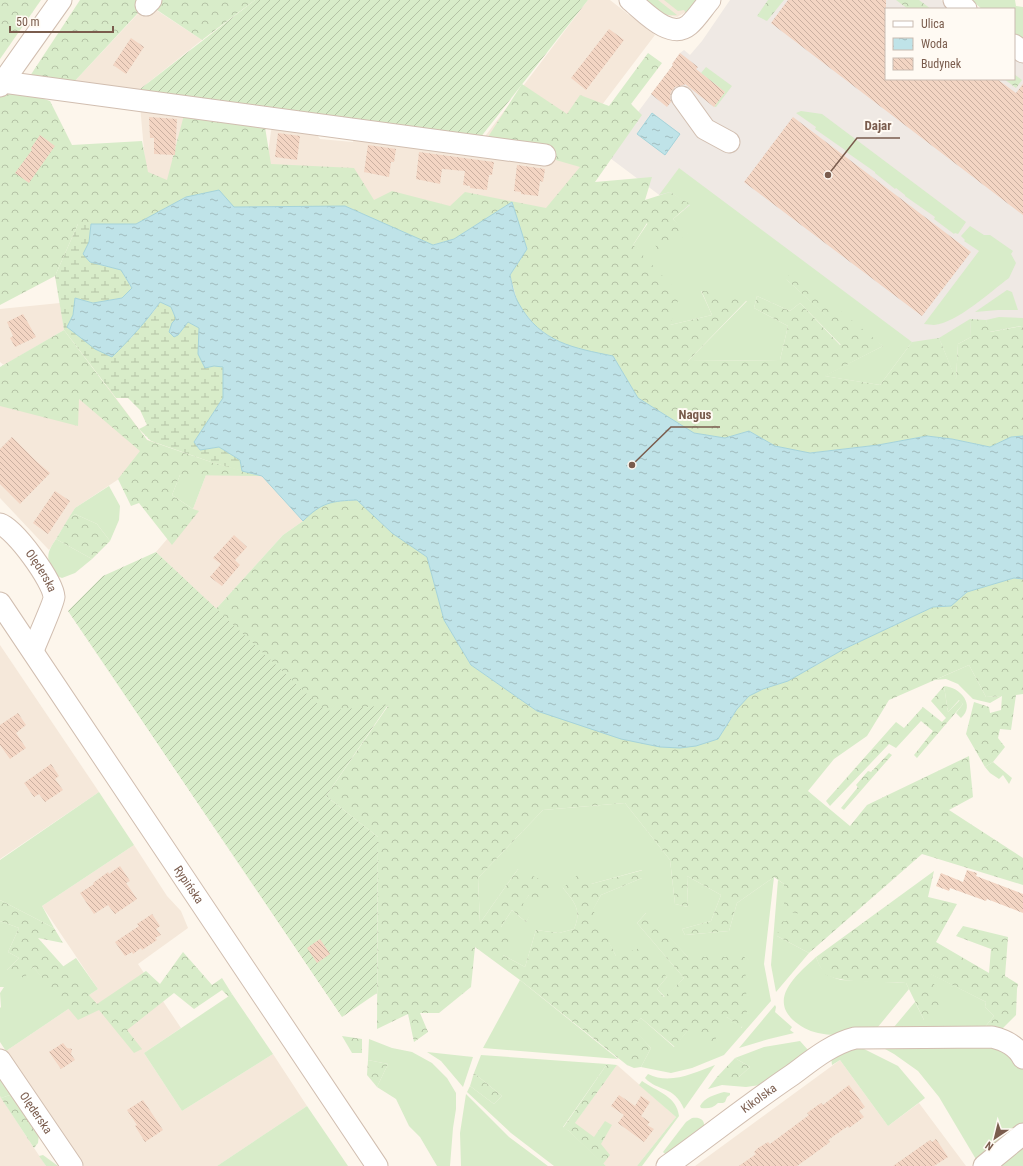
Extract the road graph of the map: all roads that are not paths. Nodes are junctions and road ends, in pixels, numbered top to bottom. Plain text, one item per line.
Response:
1 (61, 0) edge
2 (630, 0) edge
3 (710, 0) edge
4 (954, 0) edge
5 (965, 8) edge
6 (1015, 46) edge
7 (1023, 52) edge
8 (2, 84) edge
9 (682, 97) dead end
10 (729, 142) dead end
11 (545, 155) dead end
12 (0, 524) edge
13 (0, 603) edge
14 (33, 651) junction
15 (1023, 1058) edge
16 (0, 1060) edge
17 (1023, 1134) edge
18 (72, 1166) edge
19 (377, 1166) edge
20 (668, 1166) edge
21 (984, 1166) edge

1 - 8 street
2 - 3 street
4 - 5 street
6 - 7 street
8 - 11 street
9 - 10 street
12 - 14 street, Olęderska
13 - 14 street, Rypińska
14 - 19 street, Rypińska
15 - 20 street, Kikolska
16 - 18 street, Olęderska
17 - 21 street

